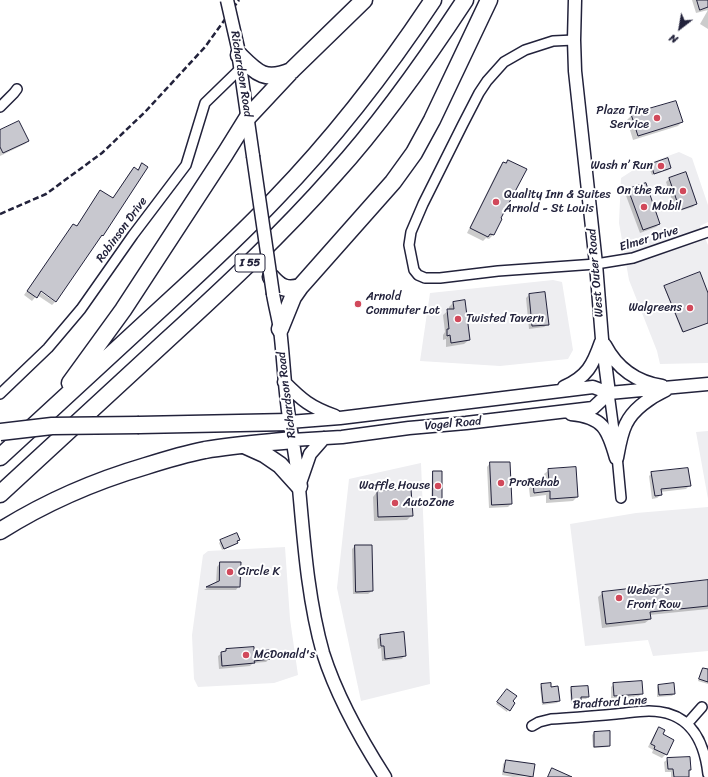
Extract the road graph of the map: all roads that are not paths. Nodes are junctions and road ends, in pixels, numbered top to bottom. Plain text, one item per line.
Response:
1 (227, 0) edge
2 (364, 0) edge
3 (433, 0) edge
4 (465, 0) edge
5 (489, 0) edge
6 (575, 0) edge
7 (574, 40) junction
8 (239, 57) junction
9 (292, 70) junction
10 (17, 89) dead end
11 (0, 107) edge
12 (248, 117) junction
13 (708, 232) edge
14 (596, 264) junction
15 (275, 286) junction
16 (300, 287) junction
17 (280, 329) junction
18 (602, 339) junction
19 (284, 382) junction
20 (708, 384) edge
21 (672, 388) junction
22 (551, 392) junction
23 (610, 393) junction
24 (0, 394) edge
25 (49, 412) junction
26 (552, 412) junction
27 (340, 418) junction
28 (289, 422) junction
29 (0, 432) edge
30 (324, 438) junction
31 (292, 440) junction
32 (242, 445) junction
33 (0, 457) edge
34 (616, 458) junction
35 (299, 486) junction
36 (0, 494) edge
37 (621, 498) dead end
38 (0, 531) edge
39 (702, 707) dead end
40 (687, 724) junction
41 (532, 726) dead end
42 (708, 774) edge
43 (385, 777) edge

1 - 8 main road, Richardson Road, bridge
2 - 9 highway
3 - 25 highway, I 55
4 - 36 highway, I 55
5 - 16 highway
6 - 7 main road, West Outer Road
7 - 14 main road, West Outer Road
7 - 14 street, Elmer Drive
8 - 9 highway
8 - 12 main road, Richardson Road
8 - 24 street, Robinson Drive
9 - 12 highway
10 - 11 street
12 - 15 main road, Richardson Road, bridge
12 - 25 highway
13 - 14 street, Elmer Drive
14 - 18 main road, West Outer Road
15 - 16 highway
15 - 17 main road, Richardson Road
16 - 17 highway
17 - 19 main road, Richardson Road
18 - 21 main road
18 - 22 main road
18 - 23 main road, West Outer Road
19 - 27 main road
19 - 28 main road, Richardson Road
20 - 21 main road, Vogel Road
21 - 23 main road, Vogel Road
21 - 34 main road
22 - 23 main road, Vogel Road
22 - 27 main road, Vogel Road
23 - 26 main road, Vogel Road
23 - 34 street, West Outer Road
25 - 33 highway, I 55
26 - 30 main road, Vogel Road
26 - 34 main road
27 - 28 main road, Vogel Road
28 - 29 highway, bridge
28 - 31 main road, Richardson Road
30 - 31 main road, Vogel Road
30 - 35 main road
31 - 32 highway
31 - 35 main road, Richardson Road
32 - 35 highway
32 - 38 highway
34 - 37 street, West Outer Road
35 - 43 main road, Richardson Road
39 - 40 street
40 - 41 street, Bradford Lane
40 - 42 street, Bradford Lane

